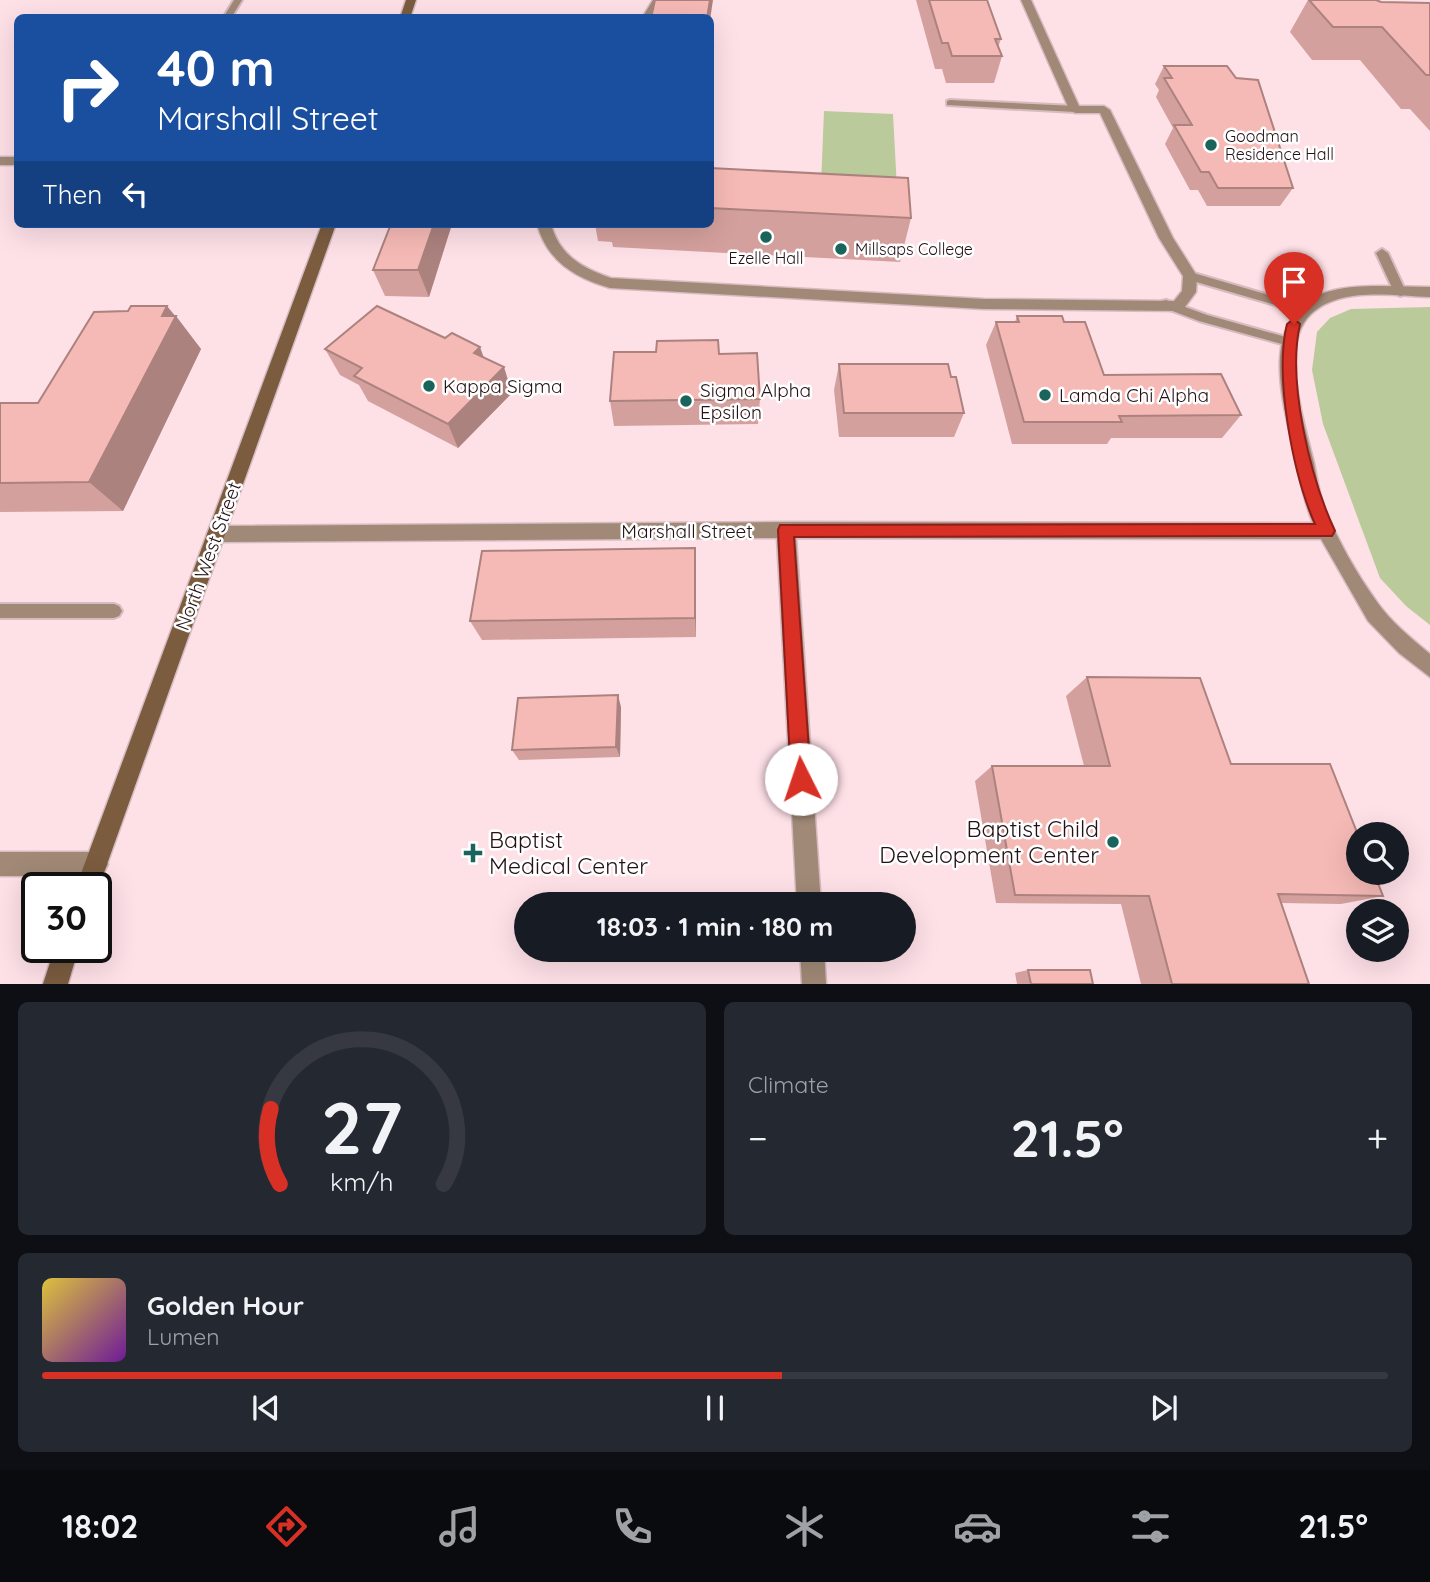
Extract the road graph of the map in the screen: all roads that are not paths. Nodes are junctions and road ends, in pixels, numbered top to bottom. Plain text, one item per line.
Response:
1 (1026, 0) edge
2 (950, 103) dead end
3 (1075, 109) junction
4 (328, 228) edge
5 (546, 228) edge
6 (1382, 253) dead end
7 (1190, 276) junction
8 (1399, 292) junction
9 (1430, 292) edge
10 (1166, 304) junction
11 (1306, 310) junction
12 (1289, 342) junction
13 (786, 530) junction
14 (1326, 531) junction
15 (216, 534) junction
16 (0, 611) edge
17 (114, 611) dead end
18 (1430, 667) edge
19 (0, 864) edge
20 (96, 864) junction
21 (93, 872) edge
22 (808, 892) edge
23 (813, 962) edge
24 (62, 963) edge
25 (55, 984) edge
26 (814, 984) edge

1 - 3 street
2 - 3 lane
3 - 7 street
4 - 15 street, North West Street
5 - 10 street
6 - 8 lane
7 - 10 street
7 - 11 lane
8 - 9 street
8 - 11 street
10 - 12 lane
11 - 12 street
12 - 14 street
13 - 14 street, Marshall Street
13 - 15 street, Marshall Street
13 - 22 street
14 - 18 street
15 - 20 street, North West Street
16 - 17 lane
19 - 20 street
20 - 21 street, North West Street
23 - 26 street
24 - 25 street

